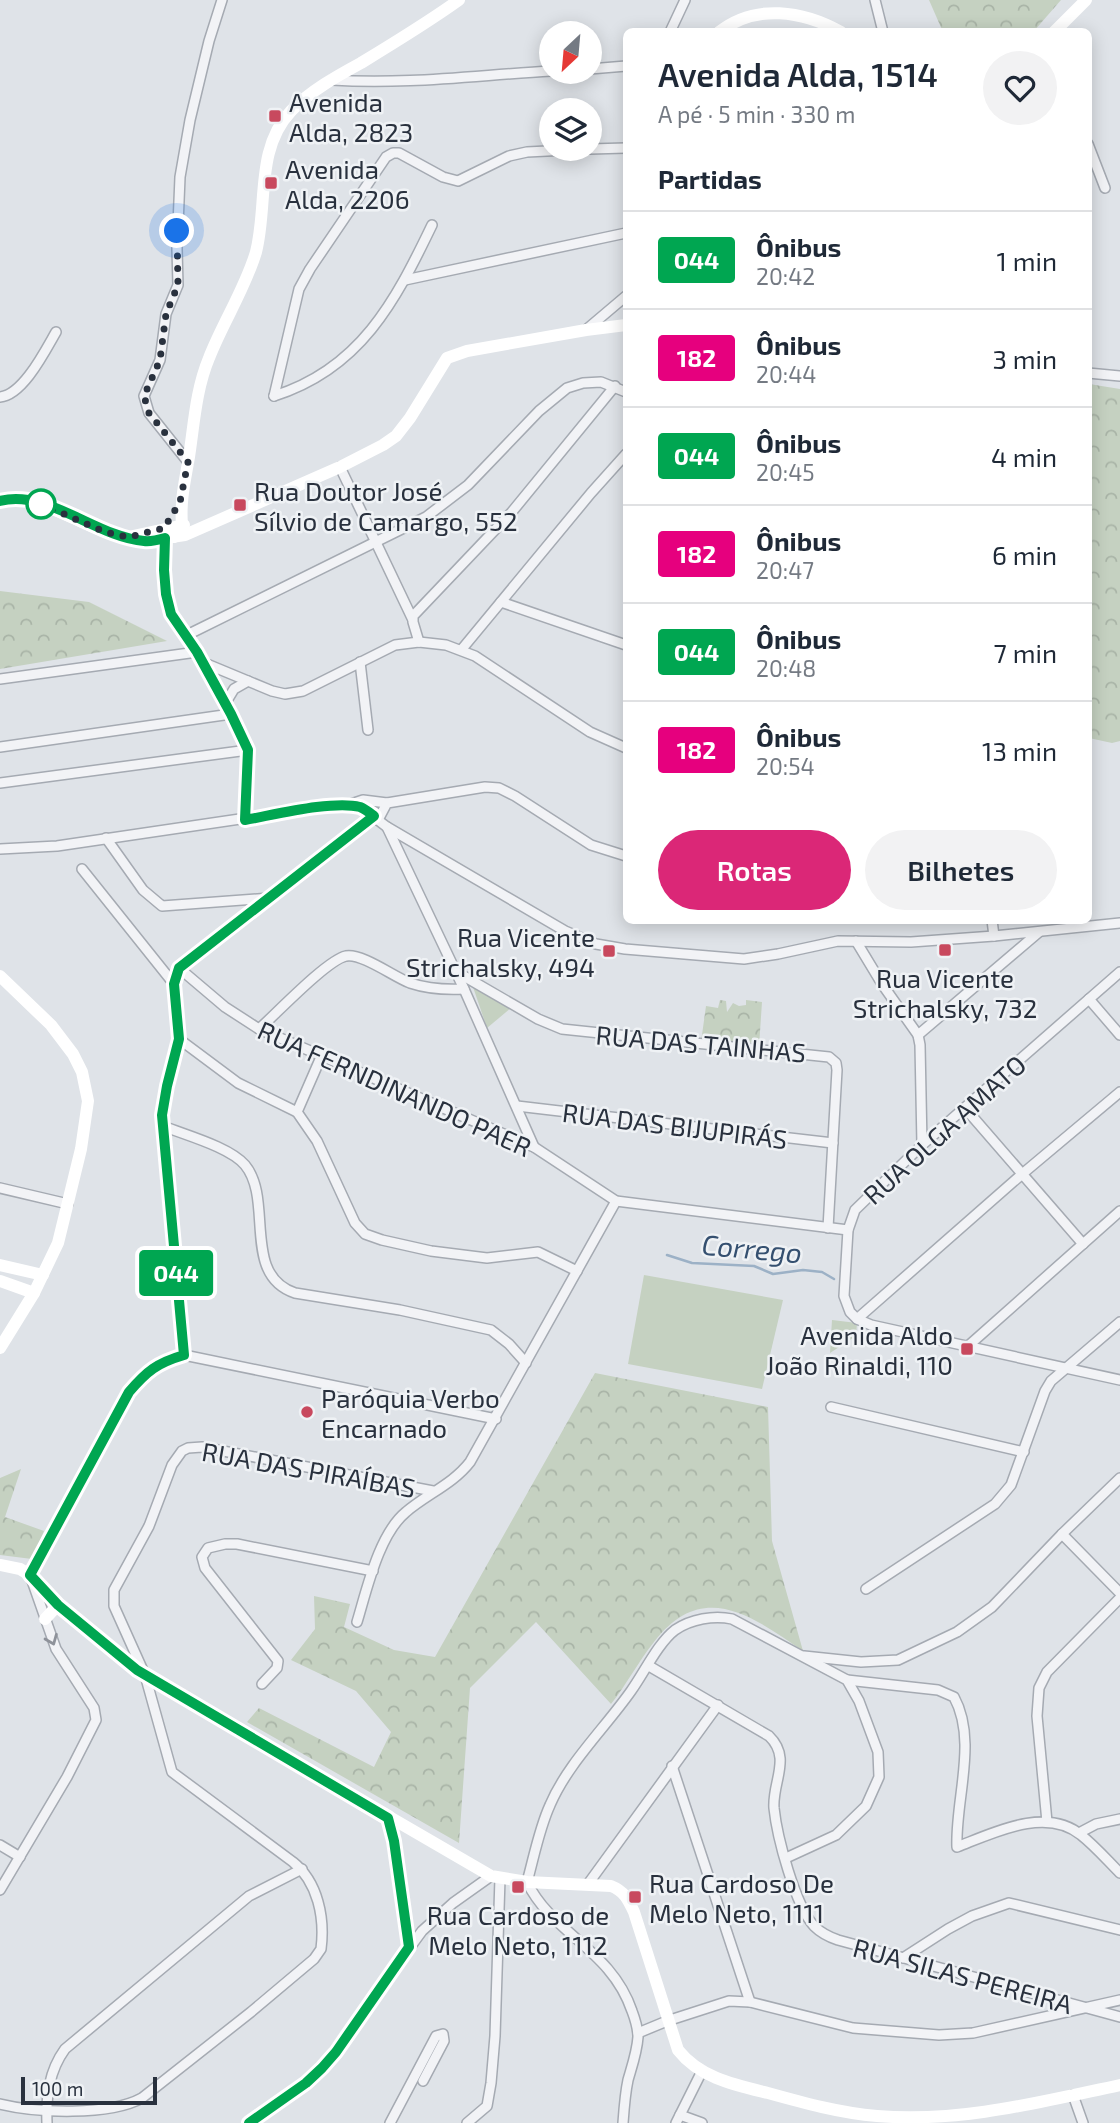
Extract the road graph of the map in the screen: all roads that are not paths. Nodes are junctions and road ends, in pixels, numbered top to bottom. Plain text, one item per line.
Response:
1 (222, 0) edge
2 (459, 0) edge
3 (685, 0) edge
4 (875, 0) edge
5 (1086, 0) edge
6 (672, 28) edge
7 (726, 28) edge
8 (834, 28) edge
9 (882, 28) edge
10 (1058, 28) edge
11 (623, 66) edge
12 (602, 68) edge
13 (539, 72) edge
14 (330, 80) junction
15 (623, 148) edge
16 (602, 149) edge
17 (539, 153) edge
18 (1092, 154) edge
19 (1105, 188) dead end
20 (432, 225) dead end
21 (623, 234) edge
22 (405, 280) junction
23 (623, 299) edge
24 (623, 325) edge
25 (586, 330) junction
26 (56, 332) dead end
27 (1092, 373) edge
28 (1120, 376) edge
29 (615, 386) junction
30 (623, 390) edge
31 (0, 397) edge
32 (623, 457) edge
33 (188, 462) junction
34 (340, 467) junction
35 (0, 502) edge
36 (180, 502) junction
37 (205, 524) junction
38 (182, 525) junction
39 (168, 535) junction
40 (375, 542) junction
41 (501, 602) junction
42 (412, 618) junction
43 (187, 635) junction
44 (419, 642) junction
45 (623, 644) edge
46 (462, 649) junction
47 (200, 657) junction
48 (360, 662) junction
49 (0, 678) edge
50 (248, 681) junction
51 (225, 704) junction
52 (231, 714) junction
53 (368, 730) dead end
54 (0, 747) edge
55 (623, 747) edge
56 (248, 750) junction
57 (0, 783) edge
58 (387, 803) junction
59 (347, 805) junction
60 (376, 818) junction
61 (245, 820) junction
62 (387, 827) junction
63 (106, 838) junction
64 (0, 849) edge
65 (623, 855) edge
66 (82, 869) dead end
67 (270, 898) junction
68 (1120, 923) edge
69 (992, 924) edge
70 (1075, 924) edge
71 (1092, 924) edge
72 (1040, 931) junction
73 (994, 936) junction
74 (856, 941) junction
75 (179, 968) junction
76 (455, 971) junction
77 (1120, 972) edge
78 (0, 976) edge
79 (174, 984) junction
80 (464, 989) junction
81 (1089, 999) junction
82 (259, 1029) junction
83 (918, 1035) junction
84 (1120, 1035) edge
85 (179, 1039) junction
86 (321, 1057) junction
87 (1120, 1092) edge
88 (517, 1106) junction
89 (965, 1108) junction
90 (297, 1112) junction
91 (163, 1126) junction
92 (832, 1143) junction
93 (922, 1145) junction
94 (534, 1147) junction
95 (1021, 1175) junction
96 (0, 1188) edge
97 (616, 1201) junction
98 (68, 1204) junction
99 (1120, 1211) edge
100 (828, 1228) junction
101 (848, 1230) junction
102 (1083, 1244) junction
103 (0, 1265) edge
104 (577, 1271) junction
105 (43, 1275) junction
106 (0, 1281) edge
107 (34, 1293) junction
108 (857, 1319) junction
109 (1120, 1322) edge
110 (967, 1347) junction
111 (0, 1348) edge
112 (184, 1355) junction
113 (526, 1363) junction
114 (1064, 1368) junction
115 (1120, 1380) edge
116 (831, 1407) dead end
117 (496, 1419) junction
118 (1024, 1452) junction
119 (1120, 1478) edge
120 (433, 1491) junction
121 (1062, 1534) junction
122 (0, 1565) edge
123 (373, 1571) junction
124 (30, 1575) junction
125 (866, 1589) dead end
126 (1120, 1596) edge
127 (58, 1605) junction
128 (45, 1619) junction
129 (357, 1622) dead end
130 (799, 1656) junction
131 (649, 1666) junction
132 (145, 1675) junction
133 (847, 1680) junction
134 (262, 1684) dead end
135 (718, 1705) junction
136 (672, 1766) junction
137 (388, 1818) junction
138 (1120, 1819) edge
139 (1047, 1822) junction
140 (1079, 1833) junction
141 (0, 1845) edge
142 (20, 1857) junction
143 (786, 1858) junction
144 (305, 1873) junction
145 (1120, 1873) edge
146 (495, 1877) junction
147 (527, 1882) junction
148 (588, 1884) junction
149 (0, 1890) edge
150 (1120, 1930) edge
151 (409, 1947) junction
152 (903, 1958) junction
153 (1120, 2000) edge
154 (750, 2001) junction
155 (1083, 2008) junction
156 (1120, 2017) edge
157 (667, 2021) junction
158 (638, 2033) junction
159 (702, 2071) junction
160 (423, 2081) dead end
161 (1120, 2085) edge
162 (1073, 2095) junction
163 (0, 2104) edge
164 (47, 2110) junction
165 (678, 2119) edge
166 (47, 2123) edge
167 (249, 2123) edge
168 (390, 2123) edge
169 (467, 2123) edge
170 (622, 2123) edge
171 (702, 2123) edge
172 (1083, 2123) edge

1 - 33 street
2 - 14 street
3 - 6 street
4 - 9 street
5 - 10 street
7 - 8 street
11 - 12 street
13 - 14 street
14 - 33 street
15 - 16 street
17 - 22 street
18 - 19 street
20 - 22 street
21 - 22 street
23 - 25 street
24 - 25 street
25 - 34 street
26 - 31 street
27 - 28 street
29 - 30 street
29 - 40 street
29 - 42 street
32 - 41 street
33 - 36 street
34 - 37 street
34 - 40 street
35 - 39 street
36 - 38 street
36 - 39 street
37 - 38 street
37 - 39 street
38 - 39 street
39 - 43 street
40 - 42 street
40 - 43 street
41 - 45 street
41 - 46 street
42 - 44 street
43 - 47 street
44 - 46 street
44 - 48 street
46 - 55 street
47 - 49 street
47 - 50 street
47 - 51 street
48 - 50 street
48 - 53 street
50 - 51 street
51 - 52 street
52 - 54 street
52 - 56 street
56 - 57 street
56 - 61 street
58 - 59 street
58 - 60 street
58 - 65 street
59 - 60 street
59 - 61 street
60 - 62 street
60 - 67 street
61 - 63 street
62 - 74 street
62 - 76 street
63 - 64 street
63 - 67 street
66 - 79 street
67 - 75 street
68 - 71 street
69 - 73 street
70 - 72 street
72 - 73 street
72 - 83 street
73 - 74 street
74 - 83 street
75 - 79 street
75 - 82 street, RUA FERNDINANDO PAER
76 - 80 street
76 - 92 street, RUA DAS TAINHAS
77 - 81 street, RUA OLGA AMATO
78 - 98 street
79 - 85 street
80 - 82 street
80 - 88 street
81 - 84 street
81 - 89 street, RUA OLGA AMATO
82 - 86 street, RUA FERNDINANDO PAER
83 - 93 street
85 - 90 street
85 - 91 street
86 - 90 street
86 - 94 street, RUA FERNDINANDO PAER
87 - 95 street
88 - 92 street, RUA DAS BIJUPIRÁS
88 - 94 street
89 - 93 street, RUA OLGA AMATO
89 - 95 street
90 - 104 street
91 - 112 street
91 - 113 street
92 - 100 street, RUA DAS TAINHAS
93 - 101 street, RUA OLGA AMATO
94 - 97 street, RUA FERNDINANDO PAER
95 - 102 street
95 - 108 street
96 - 98 street
97 - 100 street
97 - 104 street
98 - 105 street
99 - 102 street
100 - 101 street
101 - 108 street, RUA OLGA AMATO
102 - 110 street
103 - 105 street
104 - 113 street
105 - 107 street
106 - 107 street
107 - 111 street
108 - 110 street
109 - 114 street
110 - 114 street
112 - 117 street
112 - 124 street
113 - 117 street
114 - 115 street
114 - 118 street
116 - 118 street
117 - 120 street
118 - 125 street
119 - 121 street
120 - 123 street
120 - 132 street, RUA DAS PIRAÍBAS
121 - 126 street
121 - 130 street
122 - 124 street
123 - 129 street
123 - 134 street
124 - 127 street
124 - 128 street
126 - 139 street
127 - 128 street
127 - 132 street
128 -> 142 street
130 - 131 street
130 - 133 street
131 - 135 street, RUA SILAS PEREIRA
131 - 147 street
132 - 137 street
132 - 144 street
133 - 139 street
133 - 143 street
135 - 136 street
135 - 143 street, RUA SILAS PEREIRA
136 - 148 street
136 - 154 street
137 - 146 street
137 - 151 street
138 - 140 street
139 - 140 street
140 - 145 street
141 - 142 street
142 - 149 street
143 - 152 street, RUA SILAS PEREIRA
144 - 164 street
144 - 164 street
146 - 147 street
146 - 151 street
146 - 169 street
147 - 148 street
147 - 158 street
148 - 157 street
150 - 152 street
151 - 167 street
152 - 155 street, RUA SILAS PEREIRA
153 - 155 street
154 - 155 street
154 - 157 street
155 - 156 street, RUA SILAS PEREIRA
157 - 158 street
157 - 159 street
158 - 170 street
159 - 162 street
159 - 165 street
160 - 168 street
161 - 162 street
162 - 172 street
163 - 164 street
164 - 166 street
165 - 171 street

